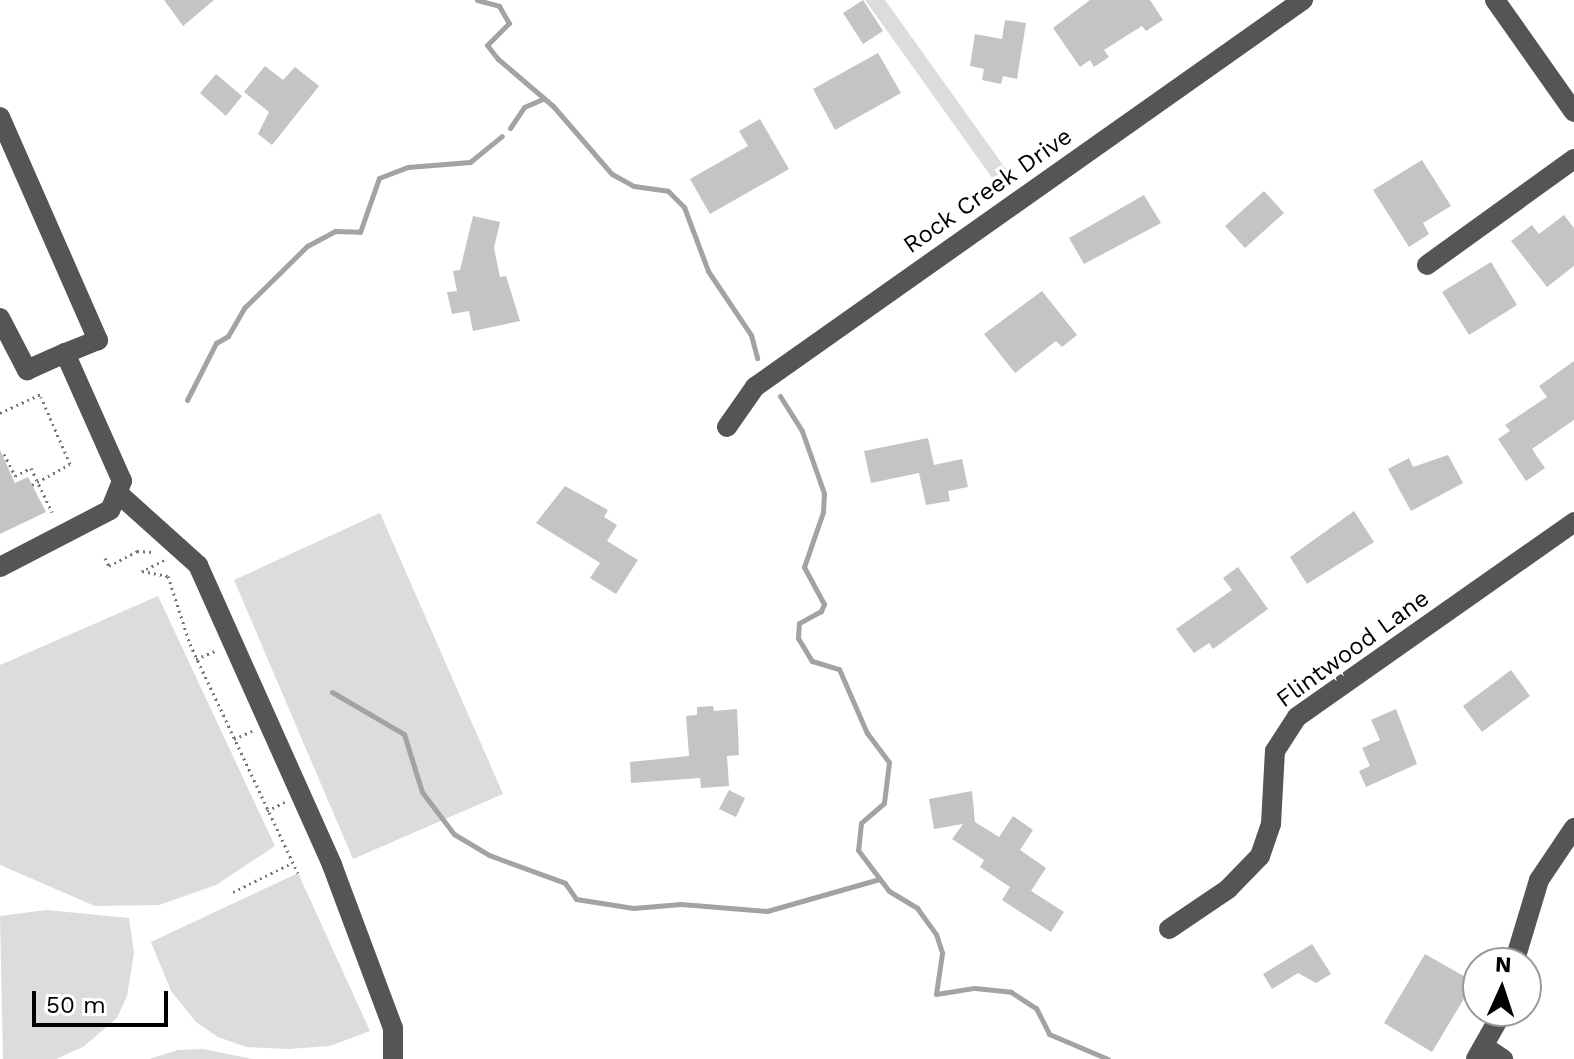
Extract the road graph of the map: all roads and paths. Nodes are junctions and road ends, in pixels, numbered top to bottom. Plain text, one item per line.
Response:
1 (1495, 0) edge
2 (1293, 3) edge
3 (1574, 112) edge
4 (0, 117) edge
5 (1574, 159) edge
6 (1427, 265) dead end
7 (0, 318) edge
8 (65, 353) junction
9 (0, 413) edge
10 (727, 427) dead end
11 (4, 454) dead end
12 (38, 482) junction
13 (32, 485) dead end
14 (120, 495) junction
15 (52, 512) dead end
16 (1574, 522) edge
17 (105, 558) dead end
18 (0, 567) edge
19 (207, 654) dead end
20 (196, 659) junction
21 (244, 734) dead end
22 (234, 739) junction
23 (273, 808) dead end
24 (267, 811) junction
25 (1574, 828) edge
26 (291, 863) junction
27 (298, 873) dead end
28 (233, 892) dead end
29 (1169, 929) dead end
30 (1519, 947) edge
31 (1494, 1027) edge
32 (1480, 1053) edge
33 (393, 1059) edge
34 (1503, 1059) edge

1 - 3 street
2 - 10 street, Rock Creek Drive
4 - 8 street
5 - 6 street
7 - 8 street
8 - 14 street
9 - 12 path
11 - 12 path
12 - 13 path
12 - 15 path
14 - 18 street
14 - 33 street
16 - 29 street, Flintwood Lane
17 - 20 path
19 - 20 path
20 - 22 path
21 - 22 path
22 - 24 path
23 - 24 path
24 - 26 path
25 - 30 street
26 - 27 path
26 - 28 path
31 - 32 street
32 - 34 street

